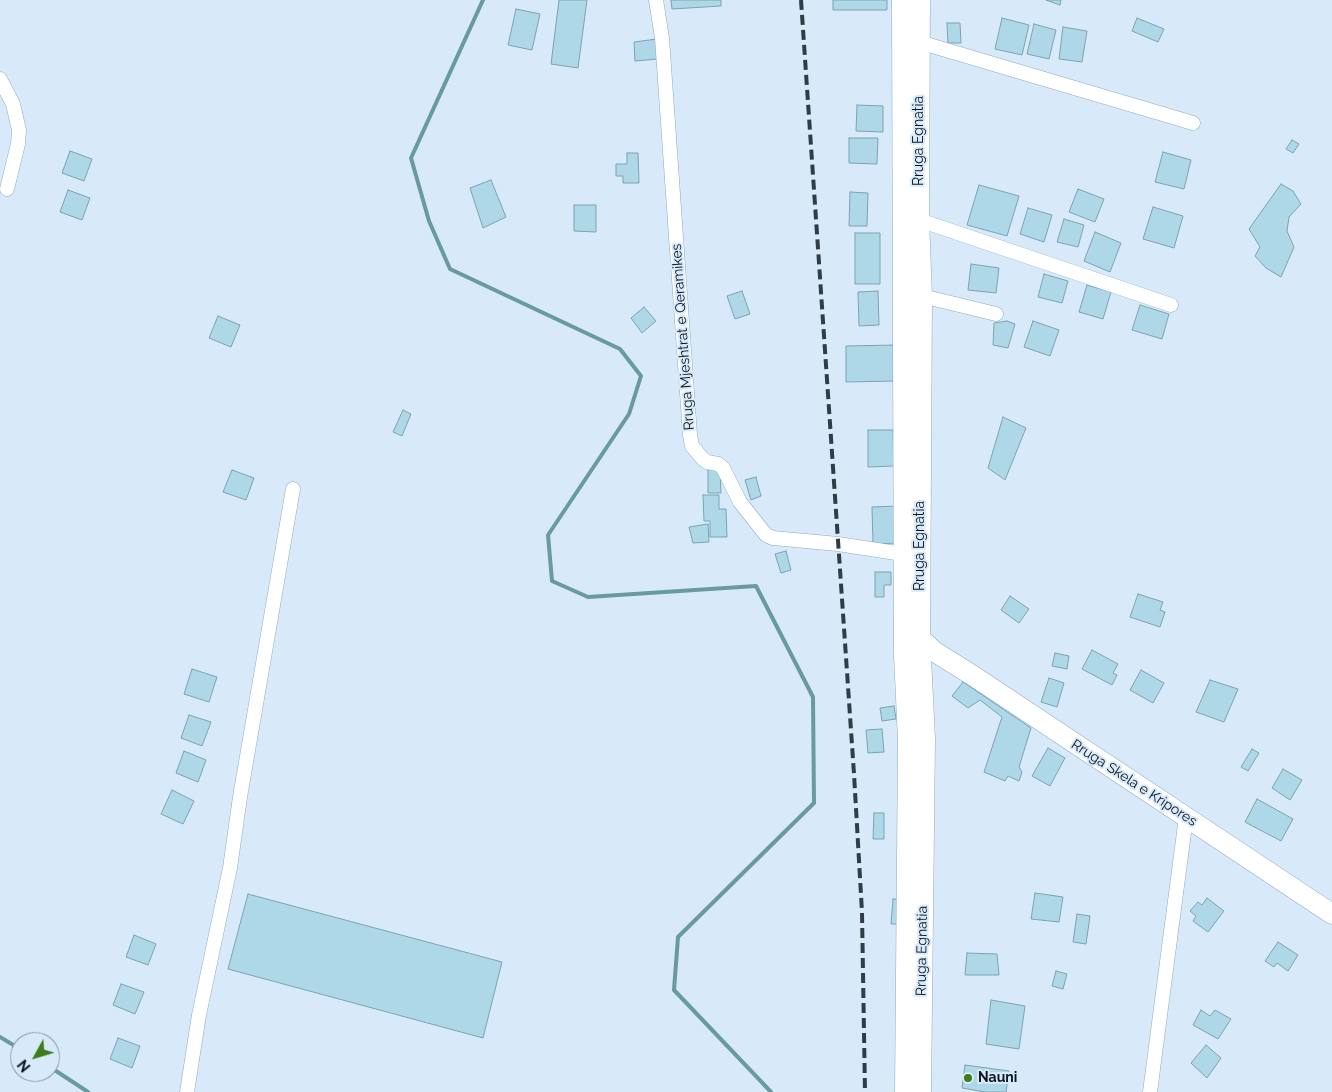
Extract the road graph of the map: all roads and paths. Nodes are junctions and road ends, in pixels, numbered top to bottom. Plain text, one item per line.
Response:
1 (656, 0) edge
2 (902, 0) edge
3 (920, 0) edge
4 (919, 42) junction
5 (0, 79) edge
6 (1193, 124) dead end
7 (7, 190) dead end
8 (920, 220) junction
9 (922, 296) junction
10 (1171, 305) dead end
11 (996, 314) dead end
12 (293, 489) dead end
13 (904, 554) junction
14 (917, 648) junction
15 (1186, 817) junction
16 (1332, 914) edge
17 (187, 1092) edge
18 (904, 1092) edge
19 (920, 1092) edge
20 (1150, 1092) edge

1 - 13 street, Rruga Mjeshtrat e Qeramikes
2 - 13 main road, Rruga Egnatia
3 - 4 main road, Rruga Egnatia
4 - 6 street
4 - 8 main road, Rruga Egnatia
5 - 7 street
8 - 9 main road, Rruga Egnatia
8 - 10 street
9 - 11 street
9 - 14 main road, Rruga Egnatia
12 - 17 street
13 - 14 main road, Rruga Egnatia
14 - 15 main road, Rruga Skela e Kripores
14 - 18 main road, Rruga Egnatia
14 - 19 main road, Rruga Egnatia
15 - 16 main road, Rruga Skela e Kripores
15 - 20 street

